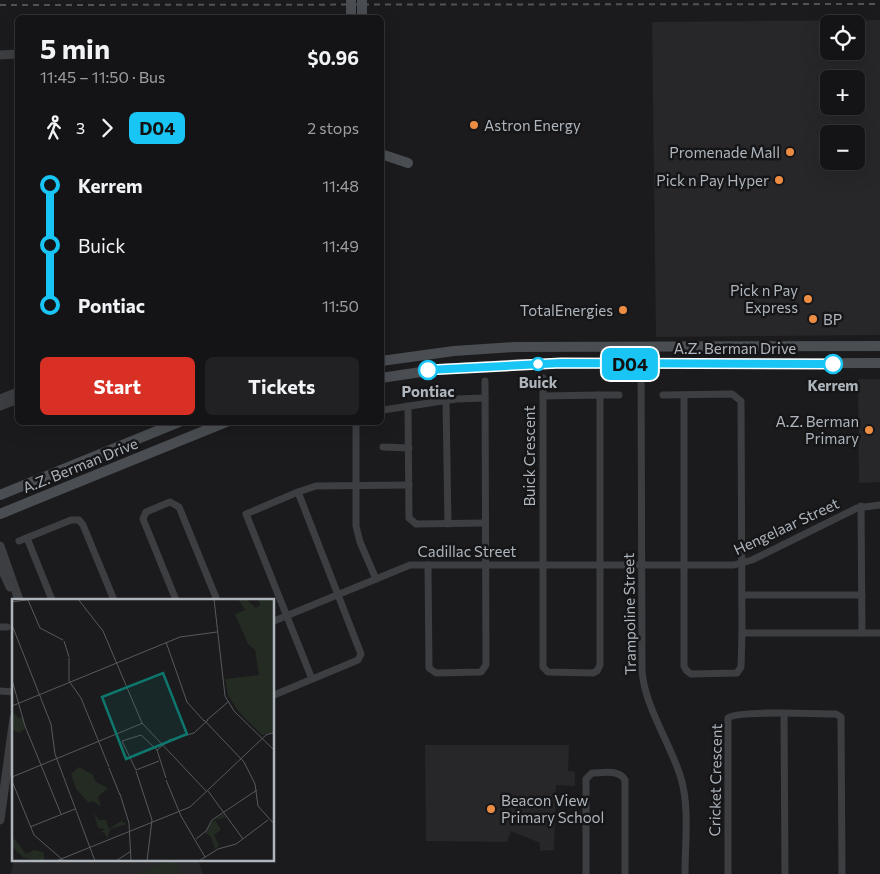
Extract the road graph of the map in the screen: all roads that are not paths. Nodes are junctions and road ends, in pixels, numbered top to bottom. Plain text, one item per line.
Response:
1 (351, 0) edge
2 (362, 0) edge
3 (351, 15) edge
4 (362, 15) edge
5 (15, 54) edge
6 (0, 55) edge
7 (384, 155) edge
8 (408, 163) dead end
9 (642, 346) junction
10 (880, 346) edge
11 (384, 361) edge
12 (642, 364) junction
13 (880, 364) edge
14 (384, 377) edge
15 (543, 378) dead end
16 (485, 381) dead end
17 (15, 393) edge
18 (663, 394) dead end
19 (684, 394) junction
20 (600, 395) junction
21 (619, 395) dead end
22 (543, 396) junction
23 (485, 398) junction
24 (0, 399) edge
25 (15, 400) edge
26 (446, 401) junction
27 (0, 406) edge
28 (408, 406) junction
29 (384, 410) edge
30 (172, 425) edge
31 (219, 425) edge
32 (356, 425) edge
33 (383, 447) dead end
34 (409, 448) junction
35 (409, 484) junction
36 (356, 485) junction
37 (298, 492) junction
38 (0, 495) edge
39 (880, 505) edge
40 (861, 506) junction
41 (0, 514) edge
42 (485, 523) junction
43 (448, 524) junction
44 (27, 538) junction
45 (19, 541) dead end
46 (0, 546) edge
47 (742, 563) junction
48 (485, 564) junction
49 (0, 565) edge
50 (428, 565) junction
51 (543, 565) junction
52 (601, 565) junction
53 (642, 565) junction
54 (684, 565) junction
55 (376, 579) junction
56 (339, 594) junction
57 (742, 595) junction
58 (862, 595) junction
59 (17, 599) edge
60 (18, 599) edge
61 (52, 599) edge
62 (114, 599) edge
63 (176, 599) edge
64 (217, 599) edge
65 (286, 616) junction
66 (275, 621) edge
67 (742, 633) junction
68 (862, 633) junction
69 (880, 633) edge
70 (312, 679) junction
71 (275, 694) edge
72 (784, 714) junction
73 (12, 733) edge
74 (0, 820) edge
75 (586, 874) edge
76 (625, 874) edge
77 (685, 874) edge
78 (728, 874) edge
79 (785, 874) edge
80 (842, 874) edge

1 - 3 main road, bridge
2 - 4 main road, bridge
5 - 6 street
7 - 8 main road
9 - 10 main road, A.Z. Berman Drive
9 - 11 main road, A.Z. Berman Drive
9 - 12 street, Trampoline Street
12 - 13 main road, A.Z. Berman Drive
12 - 14 main road, A.Z. Berman Drive
12 - 53 street, Trampoline Street
15 - 22 street
16 - 23 street
17 - 24 street
18 - 19 street
19 - 47 street
19 - 54 street
20 - 21 street, Buick Crescent
20 - 22 street, Buick Crescent
20 - 52 street
22 - 51 street, Buick Crescent
23 - 26 street
23 - 42 street
25 - 27 street
26 - 28 street
26 - 43 street
28 - 29 street
28 - 34 street
30 - 38 main road, A.Z. Berman Drive
31 - 41 main road, A.Z. Berman Drive
32 - 36 street
33 - 34 street
34 - 35 street
35 - 36 street
35 - 43 street
36 - 37 street
36 - 55 street
37 - 56 street
37 - 65 street
39 - 40 street, Hengelaar Street
40 - 47 street, Hengelaar Street
40 - 58 street
42 - 43 street
42 - 48 street
44 - 45 street
44 - 61 street
44 - 62 street
46 - 60 street
47 - 54 street, Hengelaar Street
47 - 57 street
48 - 50 street, Cadillac Street
48 - 50 street
48 - 51 street, Cadillac Street
49 - 59 street
50 - 55 street, Cadillac Street
51 - 52 street, Cadillac Street
51 - 52 street, Buick Crescent
52 - 53 street, Cadillac Street
53 - 54 street, Hengelaar Street
53 - 77 street, Trampoline Street
54 - 67 street
55 - 56 street, Cadillac Street
56 - 65 street, Cadillac Street
56 - 70 street
57 - 58 street
57 - 67 street
58 - 68 street
63 - 64 street
65 - 66 street, Cadillac Street
65 - 70 street
67 - 68 street
68 - 69 street
70 - 71 street
72 - 78 street, Cricket Crescent
72 - 79 street
72 - 80 street, Cricket Crescent
73 - 74 street
75 - 76 street

